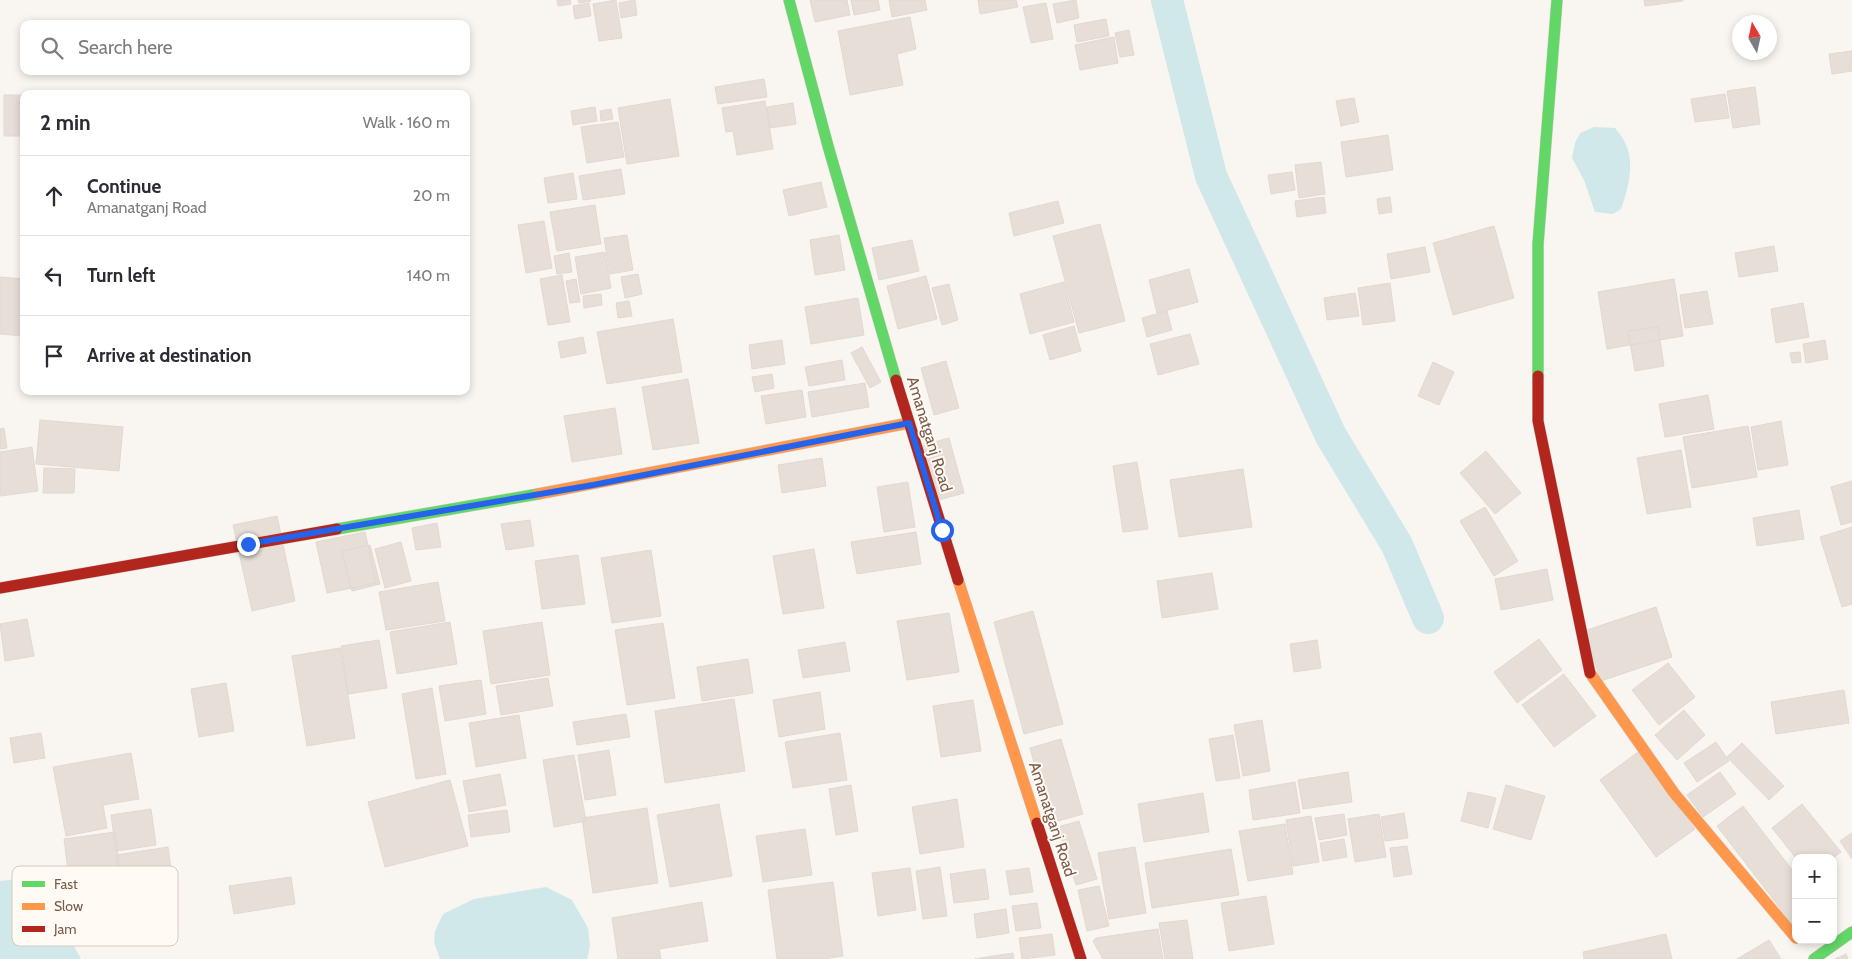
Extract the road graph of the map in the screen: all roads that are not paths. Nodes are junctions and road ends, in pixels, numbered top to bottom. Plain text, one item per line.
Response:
1 (788, 0) edge
2 (1557, 0) edge
3 (909, 423) junction
4 (0, 588) edge
5 (1852, 932) edge
6 (1792, 933) edge
7 (1081, 959) edge
8 (1814, 959) edge

1 - 3 street, Amanatganj Road
2 - 6 street
3 - 4 street
3 - 7 street, Amanatganj Road
5 - 8 street

